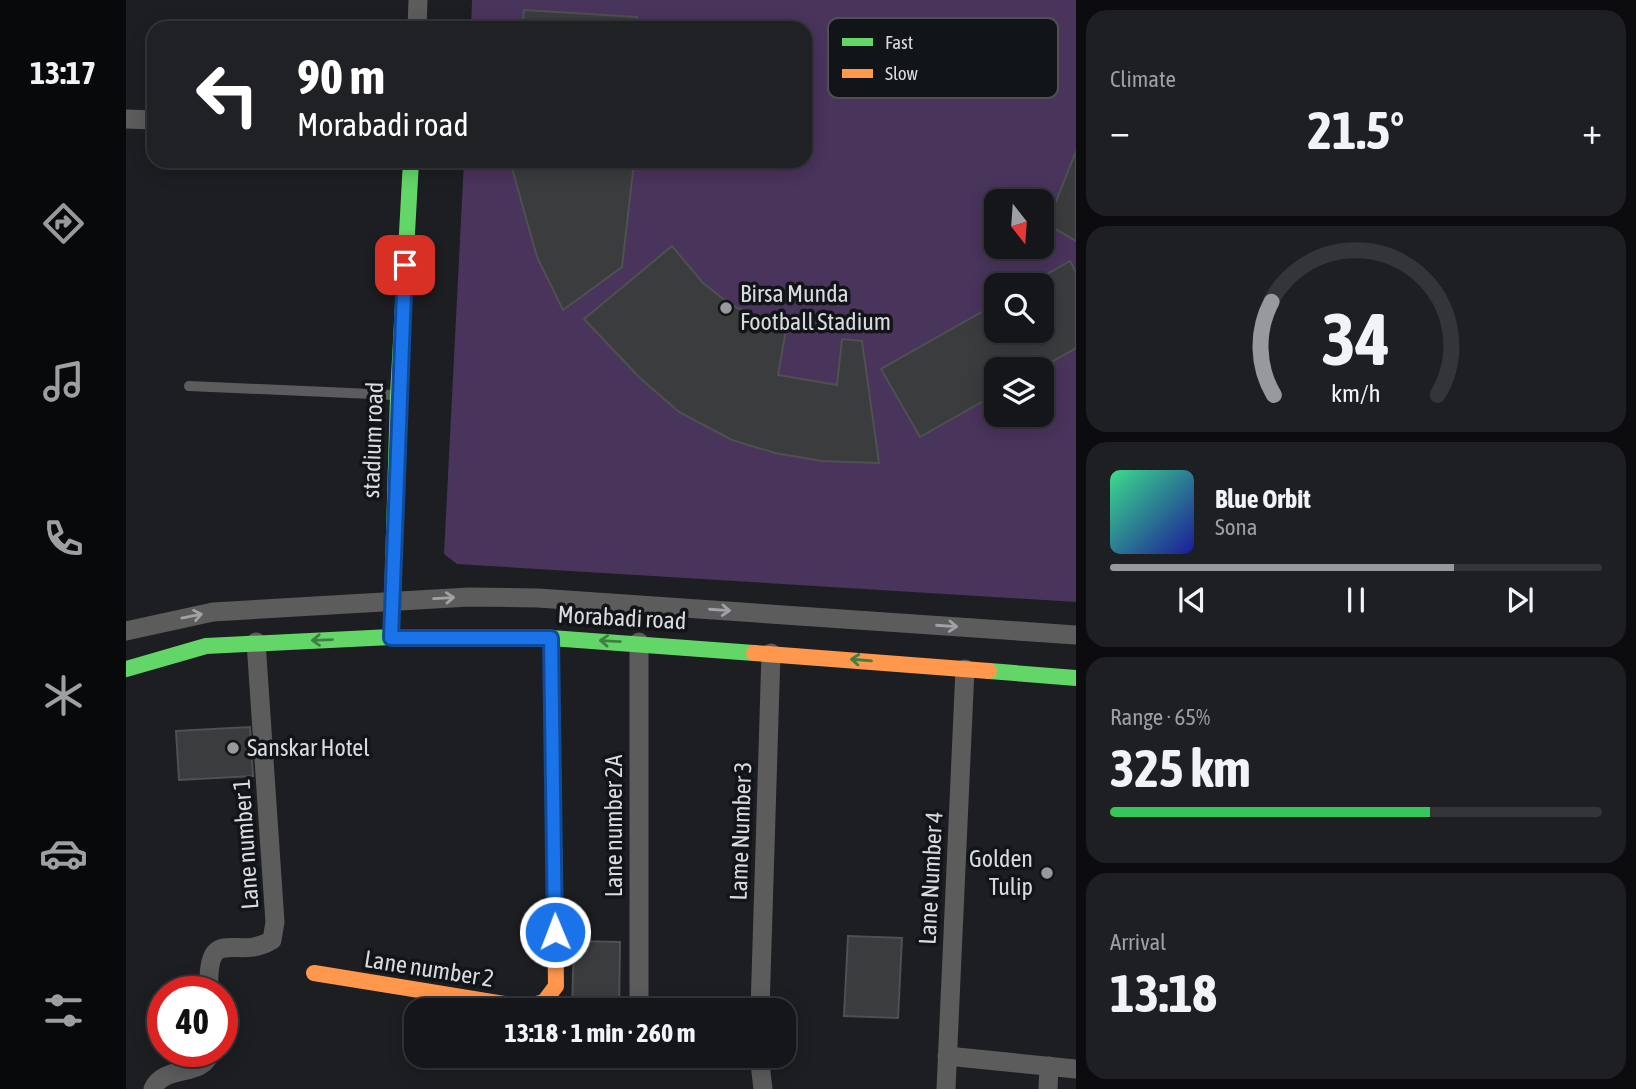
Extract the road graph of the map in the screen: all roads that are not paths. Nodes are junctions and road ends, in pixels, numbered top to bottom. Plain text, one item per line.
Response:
1 (418, 0) edge
2 (417, 21) edge
3 (126, 119) edge
4 (147, 120) edge
5 (411, 168) edge
6 (189, 386) dead end
7 (398, 396) junction
8 (393, 600) junction
9 (126, 631) edge
10 (1076, 635) edge
11 (391, 638) junction
12 (551, 638) junction
13 (256, 642) junction
14 (639, 642) junction
15 (771, 653) junction
16 (126, 669) edge
17 (965, 669) junction
18 (1076, 678) edge
19 (314, 974) dead end
20 (208, 976) edge
21 (639, 998) edge
22 (760, 998) edge
23 (947, 1056) junction
24 (1049, 1066) junction
25 (196, 1067) edge
26 (761, 1068) edge
27 (1076, 1069) edge
28 (153, 1089) edge
29 (763, 1089) edge
30 (946, 1089) edge
31 (1048, 1089) edge

1 - 2 street
3 - 4 street
5 - 7 street, stadium road
6 - 7 lane
7 - 8 street, stadium road
9 -> 8 street, Morabadi road
8 -> 10 street, Morabadi road
8 - 11 street, stadium road
11 - 12 street, Morabadi road
11 -> 13 street, Morabadi road
14 -> 12 street, Morabadi road
12 - 19 street, Lane number 2
13 - 16 street, Morabadi road
13 - 20 street, Lane number 1
14 - 15 street, Morabadi road
14 - 21 street, Lane number 2A
17 -> 15 street, Morabadi road
15 - 22 street, Lame Number 3
17 - 18 street, Morabadi road
17 - 23 street, Lane Number 4
23 - 24 street
23 - 30 street, Lane Number 4
24 - 27 street
24 - 31 street
25 - 28 street
26 - 29 street

